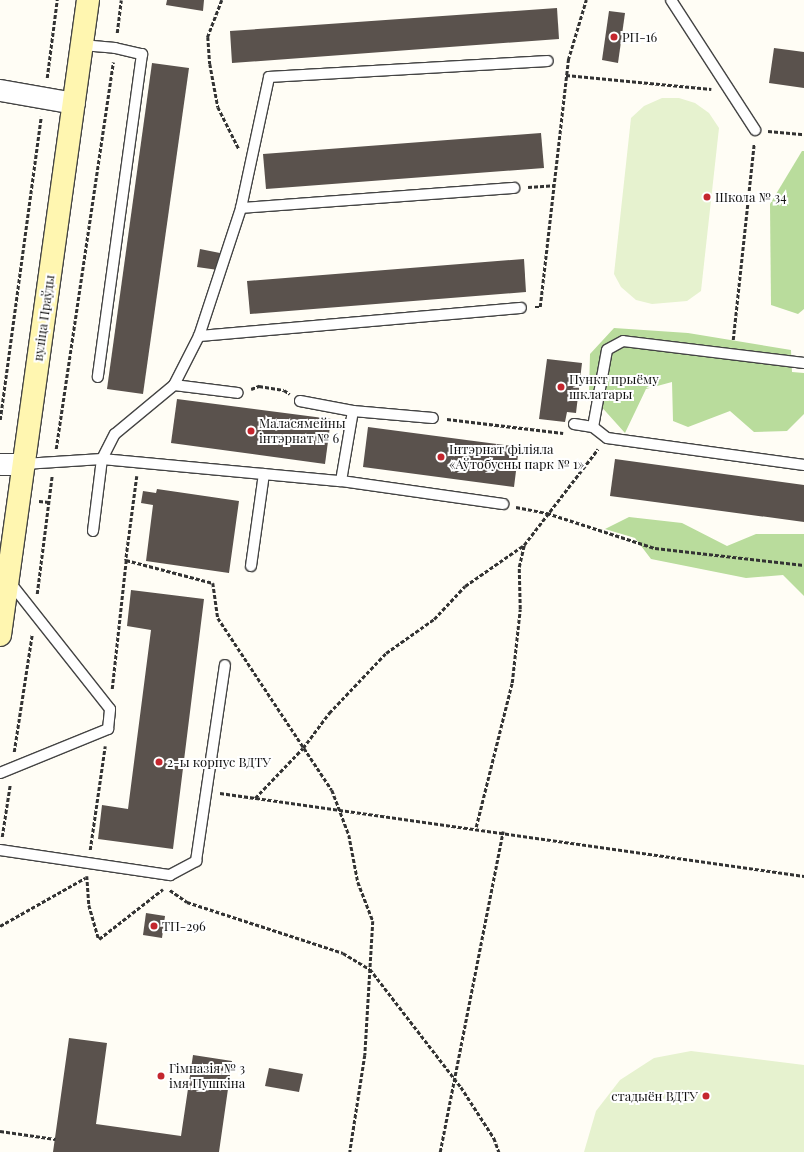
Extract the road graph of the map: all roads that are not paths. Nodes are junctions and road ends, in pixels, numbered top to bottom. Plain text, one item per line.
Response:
1 (88, 0) edge
2 (671, 0) edge
3 (82, 46) junction
4 (548, 61) dead end
5 (0, 90) edge
6 (74, 103) junction
7 (755, 130) road end
8 (514, 188) road end
9 (241, 208) junction
10 (521, 308) road end
11 (199, 336) junction
12 (804, 363) edge
13 (98, 377) dead end
14 (174, 385) junction
15 (238, 393) road end
16 (300, 401) road end
17 (352, 411) junction
18 (433, 418) road end
19 (574, 424) road end
20 (593, 427) junction
21 (102, 459) junction
22 (0, 464) edge
23 (24, 464) junction
24 (804, 465) edge
25 (264, 474) junction
26 (341, 482) junction
27 (503, 504) road end
28 (93, 531) dead end
29 (251, 566) dead end
30 (8, 580) junction
31 (0, 635) edge
32 (224, 665) dead end
33 (0, 773) edge
34 (1, 846) edge

1 - 3 main road, вуліца Праўды
2 - 7 lane
3 - 6 main road, вуліца Праўды
3 - 13 lane
4 - 9 lane
5 - 6 street
6 - 23 main road, вуліца Праўды
8 - 9 lane
9 - 11 lane
10 - 11 lane
11 - 14 lane
12 - 20 lane
14 - 15 lane
14 - 21 lane
16 - 17 lane
17 - 18 lane
17 - 26 lane
19 - 20 lane
20 - 24 lane
21 - 23 lane
21 - 25 lane
21 - 28 lane
22 - 23 street
23 - 30 main road, вуліца Праўды
25 - 26 lane
25 - 29 lane
26 - 27 lane
30 - 31 main road, вуліца Праўды
30 - 33 lane
32 - 34 lane

